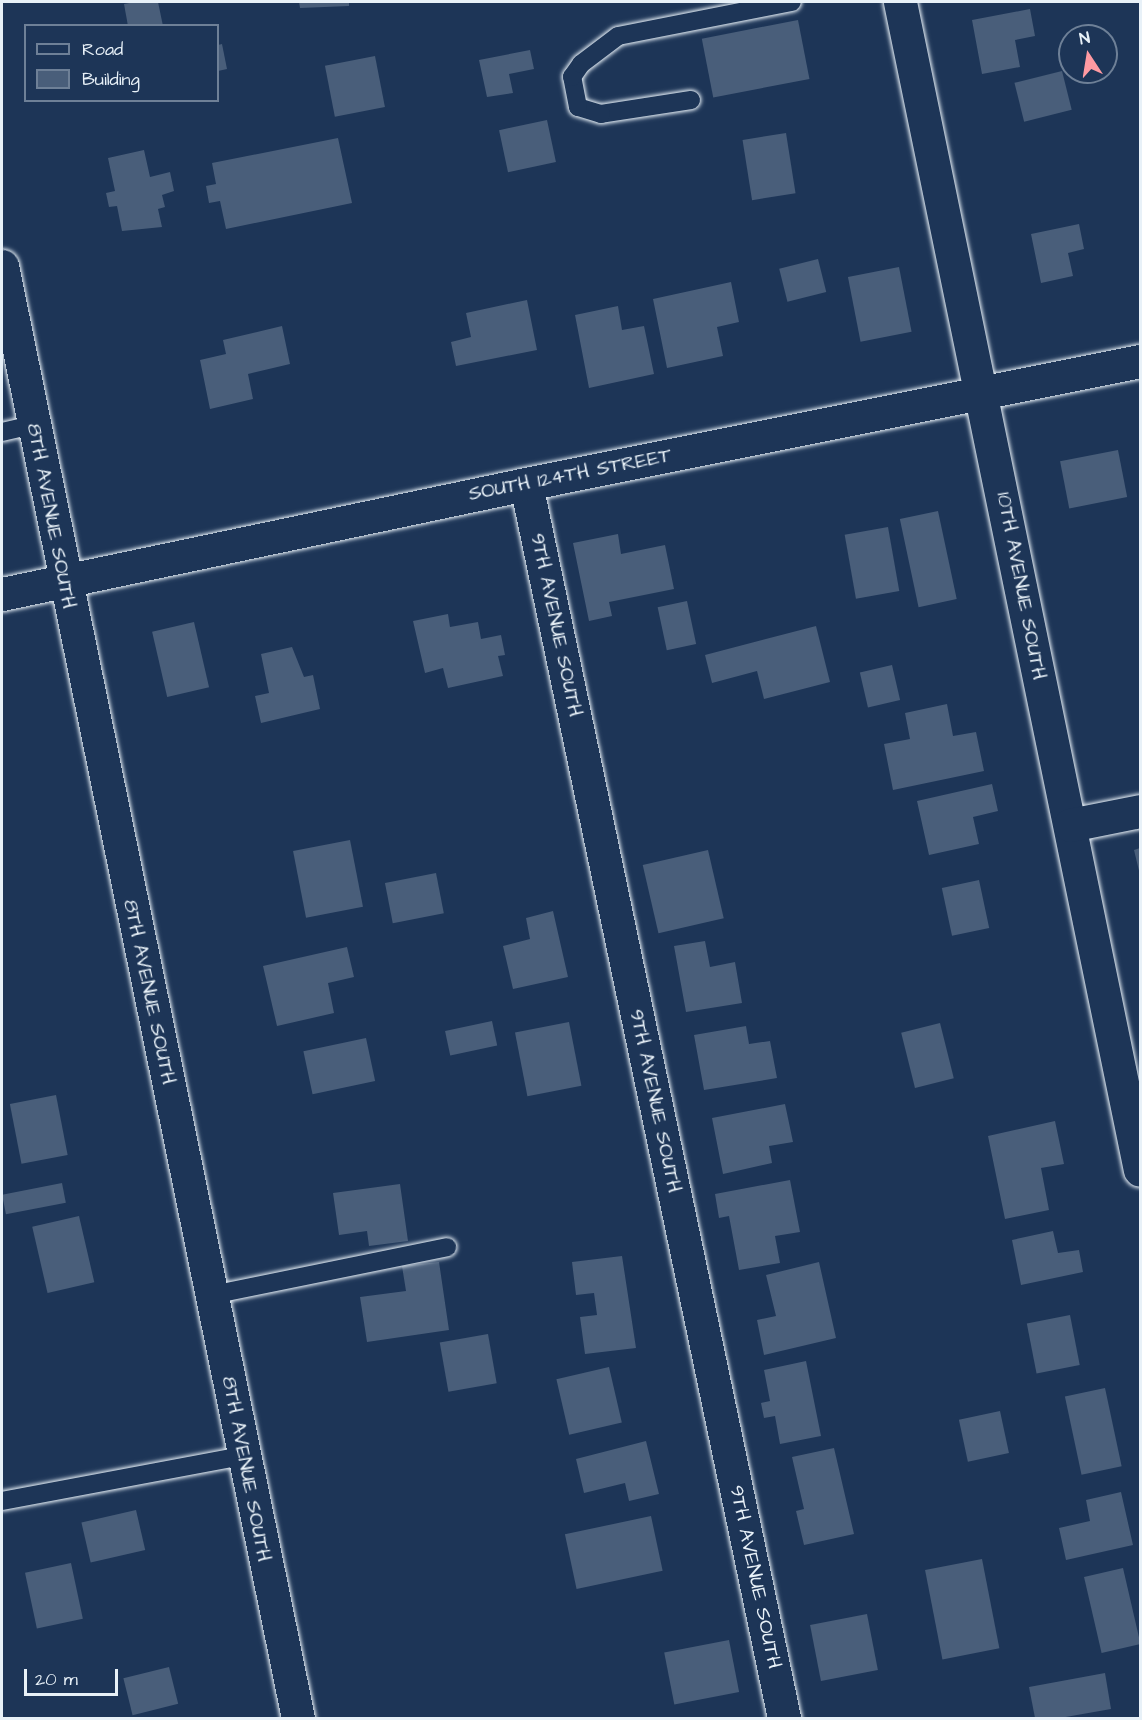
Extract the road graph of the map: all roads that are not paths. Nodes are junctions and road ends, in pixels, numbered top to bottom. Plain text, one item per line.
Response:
1 (792, 2) edge
2 (900, 2) edge
3 (691, 100) dead end
4 (2, 266) edge
5 (1140, 361) edge
6 (982, 394) junction
7 (17, 428) edge
8 (526, 483) junction
9 (64, 582) junction
10 (2, 594) edge
11 (1140, 811) edge
12 (1070, 825) junction
13 (1140, 1170) edge
14 (447, 1247) dead end
15 (212, 1295) junction
16 (242, 1456) junction
17 (2, 1502) edge
18 (298, 1719) edge
19 (784, 1719) edge

1 - 3 lane
2 - 6 street, 10TH AVENUE SOUTH
4 - 7 street, 8TH AVENUE SOUTH
5 - 6 street, SOUTH 124TH STREET
6 - 8 street, SOUTH 124TH STREET
6 - 12 street, 10TH AVENUE SOUTH
7 - 9 street, 8TH AVENUE SOUTH
8 - 9 street, SOUTH 124TH STREET
8 - 19 street, 9TH AVENUE SOUTH
9 - 10 street, SOUTH 124TH STREET
9 - 15 street, 8TH AVENUE SOUTH
11 - 12 street
12 - 13 street, 10TH AVENUE SOUTH
14 - 15 lane
15 - 16 street, 8TH AVENUE SOUTH
16 - 17 lane
16 - 18 street, 8TH AVENUE SOUTH

